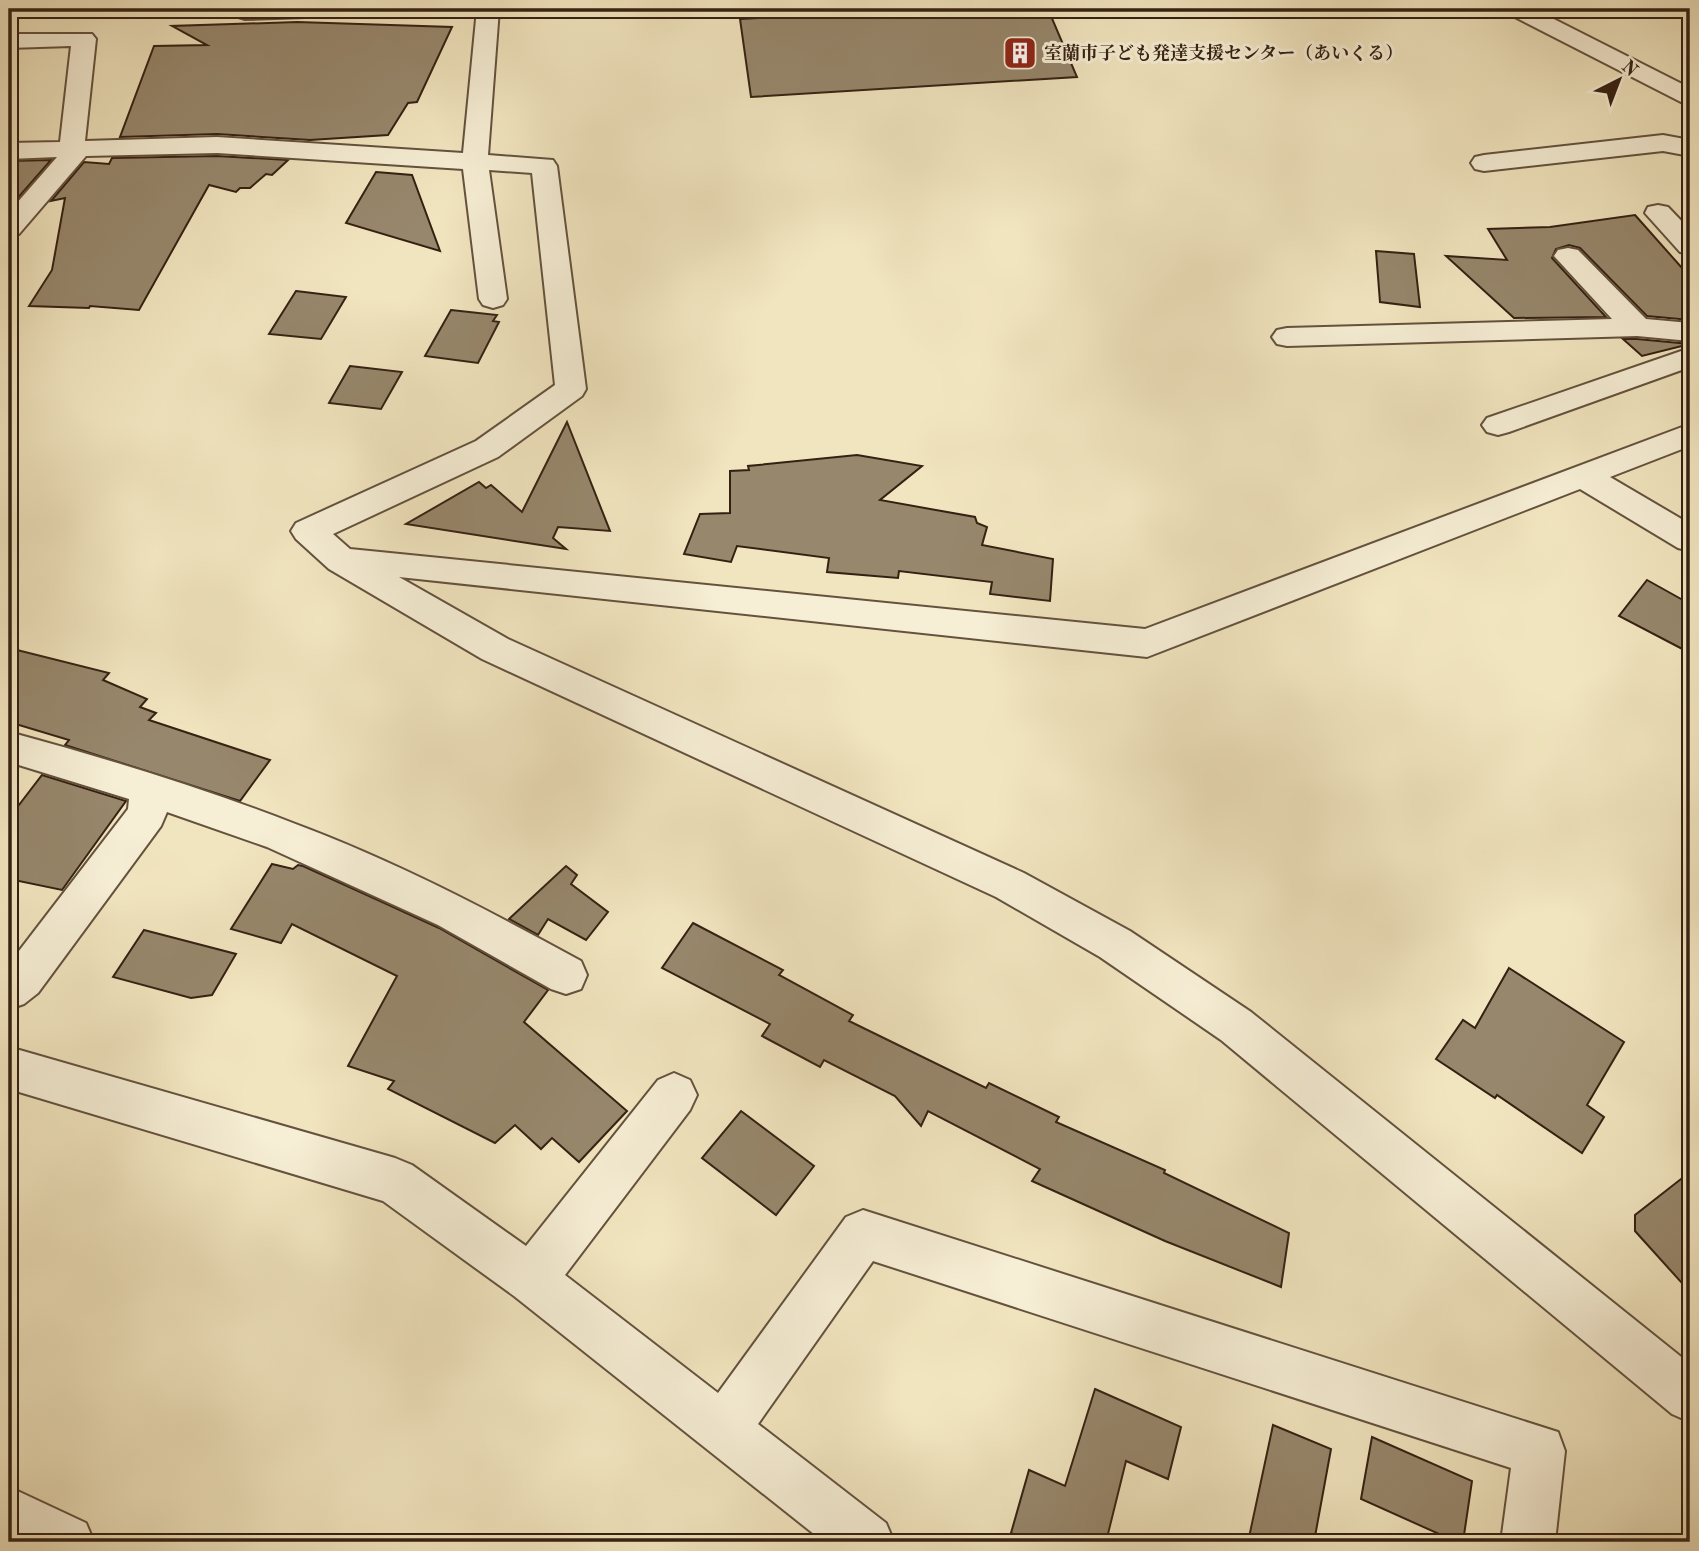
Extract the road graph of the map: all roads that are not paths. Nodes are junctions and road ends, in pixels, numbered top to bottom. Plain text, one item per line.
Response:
1 (237, 9) edge
2 (335, 9) edge
3 (488, 9) edge
4 (1517, 9) edge
5 (9, 41) edge
6 (1661, 81) junction
7 (1690, 82) edge
8 (1690, 97) edge
9 (76, 147) junction
10 (1690, 148) edge
11 (9, 151) edge
12 (475, 162) junction
13 (1484, 163) dead end
14 (1658, 213) dead end
15 (9, 228) edge
16 (1690, 246) edge
17 (1567, 256) dead end
18 (493, 299) dead end
19 (1637, 327) junction
20 (1690, 332) edge
21 (1287, 337) dead end
22 (1690, 357) edge
23 (1498, 425) dead end
24 (1690, 434) edge
25 (1583, 476) junction
26 (1690, 539) edge
27 (341, 560) junction
28 (9, 747) edge
29 (149, 790) junction
30 (566, 975) dead end
31 (9, 990) edge
32 (9, 1068) edge
33 (674, 1095) dead end
34 (531, 1279) junction
35 (1690, 1396) edge
36 (723, 1429) junction
37 (9, 1514) edge
38 (67, 1542) edge
39 (867, 1542) edge
40 (1528, 1542) edge

1 - 2 street
3 - 12 street
4 - 6 street
5 - 9 street
6 - 7 street
6 - 8 street
9 - 11 street
9 - 12 street
9 - 15 street
10 - 13 street
12 - 18 street
12 - 27 street
14 - 16 street
17 - 19 street
19 - 20 street
19 - 21 street
22 - 23 street
24 - 25 street
25 - 26 street
25 - 27 street
27 - 35 street
28 - 29 street
29 - 30 street
29 - 31 street
32 - 34 street
33 - 34 street
34 - 36 street
36 - 39 street
36 - 40 street
37 - 38 street

